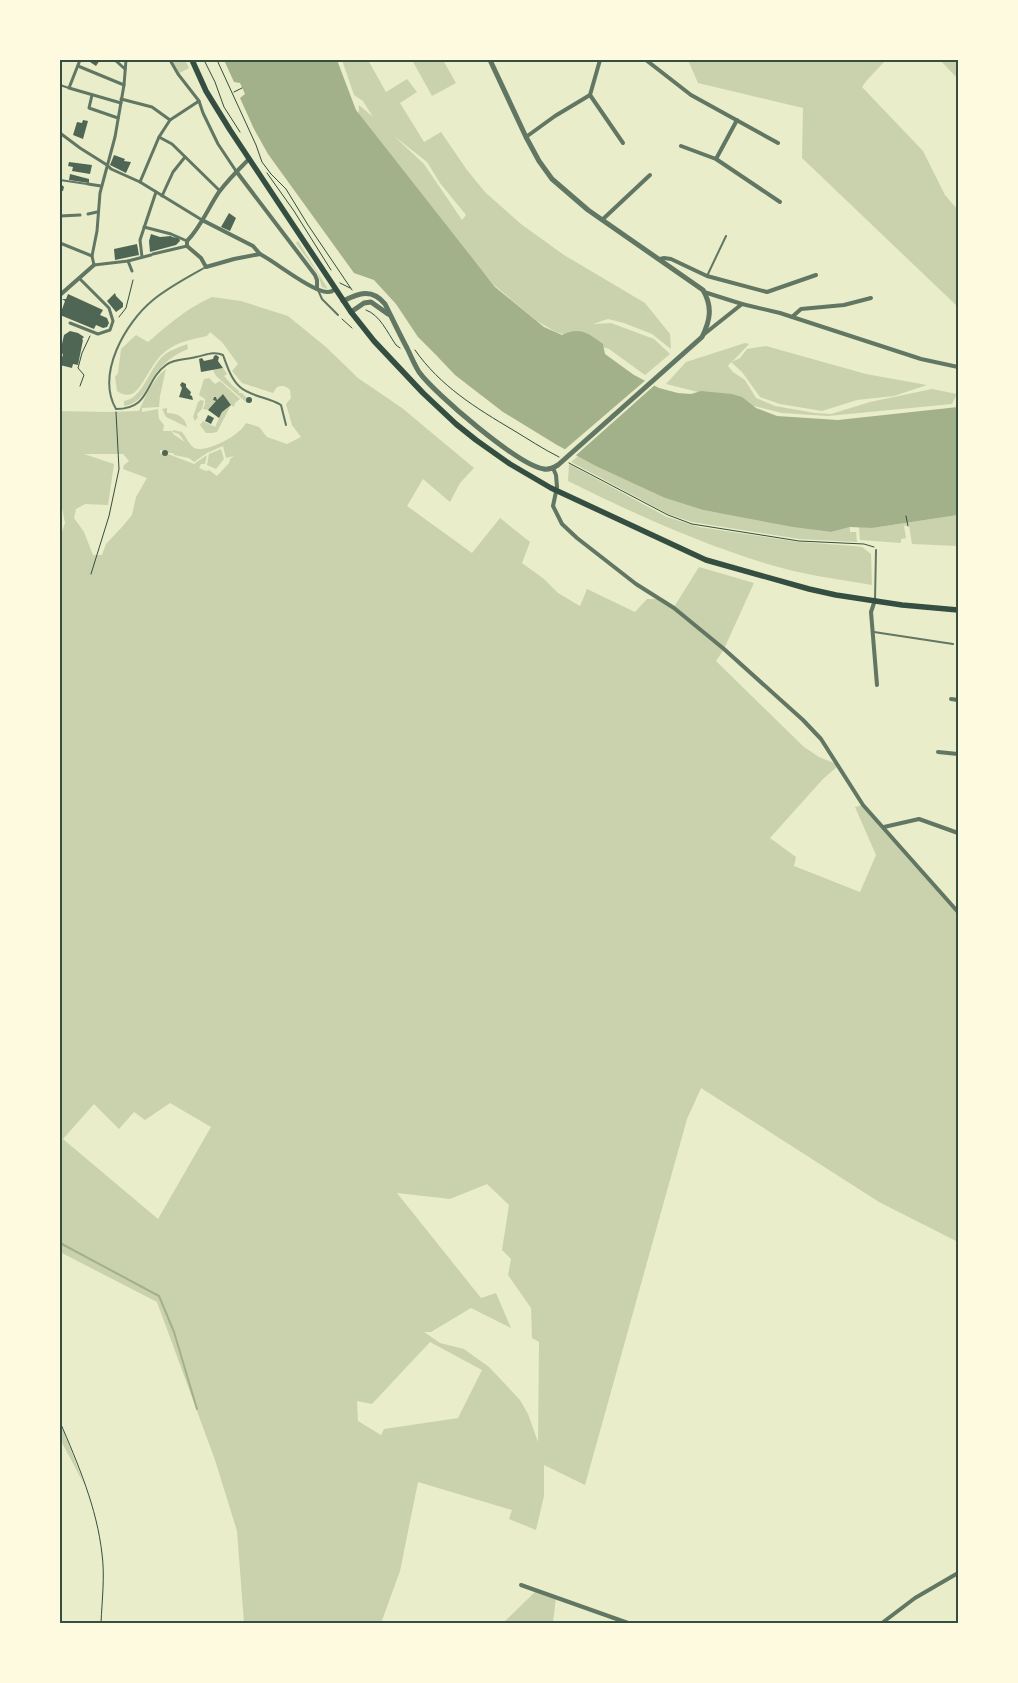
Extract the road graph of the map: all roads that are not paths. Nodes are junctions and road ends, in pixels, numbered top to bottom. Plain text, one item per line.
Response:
1 (80, 60) edge
2 (115, 60) edge
3 (126, 60) edge
4 (170, 60) edge
5 (192, 60) edge
6 (490, 60) edge
7 (600, 60) edge
8 (646, 60) edge
9 (78, 66) junction
10 (125, 68) junction
11 (60, 85) edge
12 (124, 85) junction
13 (69, 88) junction
14 (92, 95) junction
15 (590, 95) junction
16 (121, 101) junction
17 (199, 101) junction
18 (118, 118) junction
19 (170, 120) junction
20 (737, 120) junction
21 (60, 133) edge
22 (160, 137) junction
23 (526, 137) junction
24 (624, 143) dead end
25 (778, 143) dead end
26 (681, 146) dead end
27 (185, 157) junction
28 (716, 159) junction
29 (248, 160) junction
30 (107, 165) junction
31 (236, 172) junction
32 (650, 175) dead end
33 (60, 180) edge
34 (140, 182) junction
35 (88, 184) joint
36 (101, 186) junction
37 (220, 191) junction
38 (156, 192) junction
39 (162, 196) junction
40 (780, 202) dead end
41 (98, 212) junction
42 (88, 214) dead end
43 (80, 215) dead end
44 (60, 216) edge
45 (202, 220) junction
46 (602, 220) junction
47 (144, 227) junction
48 (726, 236) dead end
49 (187, 241) junction
50 (60, 243) edge
51 (187, 246) junction
52 (260, 254) junction
53 (92, 256) junction
54 (142, 257) junction
55 (660, 260) junction
56 (128, 261) junction
57 (94, 265) junction
58 (206, 267) junction
59 (132, 271) dead end
60 (816, 275) dead end
61 (707, 276) junction
62 (80, 279) junction
63 (318, 289) junction
64 (335, 289) junction
65 (704, 292) junction
66 (60, 295) edge
67 (871, 298) dead end
68 (343, 301) junction
69 (742, 304) junction
70 (351, 312) junction
71 (338, 315) road end
72 (390, 316) junction
73 (792, 318) junction
74 (70, 323) dead end
75 (700, 339) junction
76 (958, 367) edge
77 (286, 425) dead end
78 (552, 468) junction
79 (876, 550) road end
80 (875, 600) junction
81 (958, 610) edge
82 (874, 632) junction
83 (952, 644) dead end
84 (877, 685) dead end
85 (951, 699) dead end
86 (958, 700) edge
87 (938, 752) dead end
88 (958, 754) edge
89 (884, 827) junction
90 (958, 833) edge
91 (958, 912) edge
92 (958, 1572) edge
93 (521, 1585) dead end
94 (628, 1623) edge
95 (882, 1623) edge

1 - 9 street
2 - 10 street
3 - 10 street
4 - 17 street
5 - 29 main road
6 - 23 street
7 - 15 street
8 - 20 street
9 - 12 street
9 - 13 street
10 - 12 street
11 - 13 lane
12 - 16 street
13 - 14 street
14 - 16 street
14 - 18 street
15 - 23 street
15 - 24 street
16 - 18 street
16 - 19 street
17 - 19 street
17 - 31 street
18 - 30 street
19 - 22 street
20 - 25 street
20 - 28 street
21 - 30 street
22 - 27 street
22 - 34 street
23 - 46 street
26 - 28 street
27 - 37 street
27 - 39 street
28 - 40 street
29 - 31 street
29 - 64 main road
30 - 34 street
30 - 36 street
31 - 37 street
31 - 63 street
32 - 46 street
33 - 35 lane
34 - 38 street
35 - 36 street
36 - 41 street
37 - 45 street
38 - 39 street
38 - 47 street
39 - 45 street
41 - 42 street
41 - 53 street
43 - 44 street
45 - 49 street
45 - 52 street
46 - 55 street
47 - 49 street
47 - 54 street
48 - 61 lane
49 - 51 street
50 - 53 street
51 - 54 street
51 - 58 street
52 - 58 street
52 - 63 street
53 - 57 street
54 - 56 street
55 - 61 street
55 - 65 street
56 - 57 street
56 - 59 street
57 - 62 street
58 - 77 lane
60 - 61 street
62 - 66 street
62 - 74 street
63 - 64 street
63 - 71 lane
64 - 68 main road
65 - 69 street
65 - 75 street
67 - 73 street
68 - 70 main road
68 - 72 street
69 - 73 street
69 - 75 street
70 - 72 street
70 - 80 main road
72 - 78 street
73 - 76 street
75 - 78 street
78 - 89 street
79 - 80 lane
80 - 81 main road
80 - 82 street
82 - 83 lane
82 - 84 street
85 - 86 street
87 - 88 street
89 - 90 street
89 - 91 street
92 - 95 street
93 - 94 street

